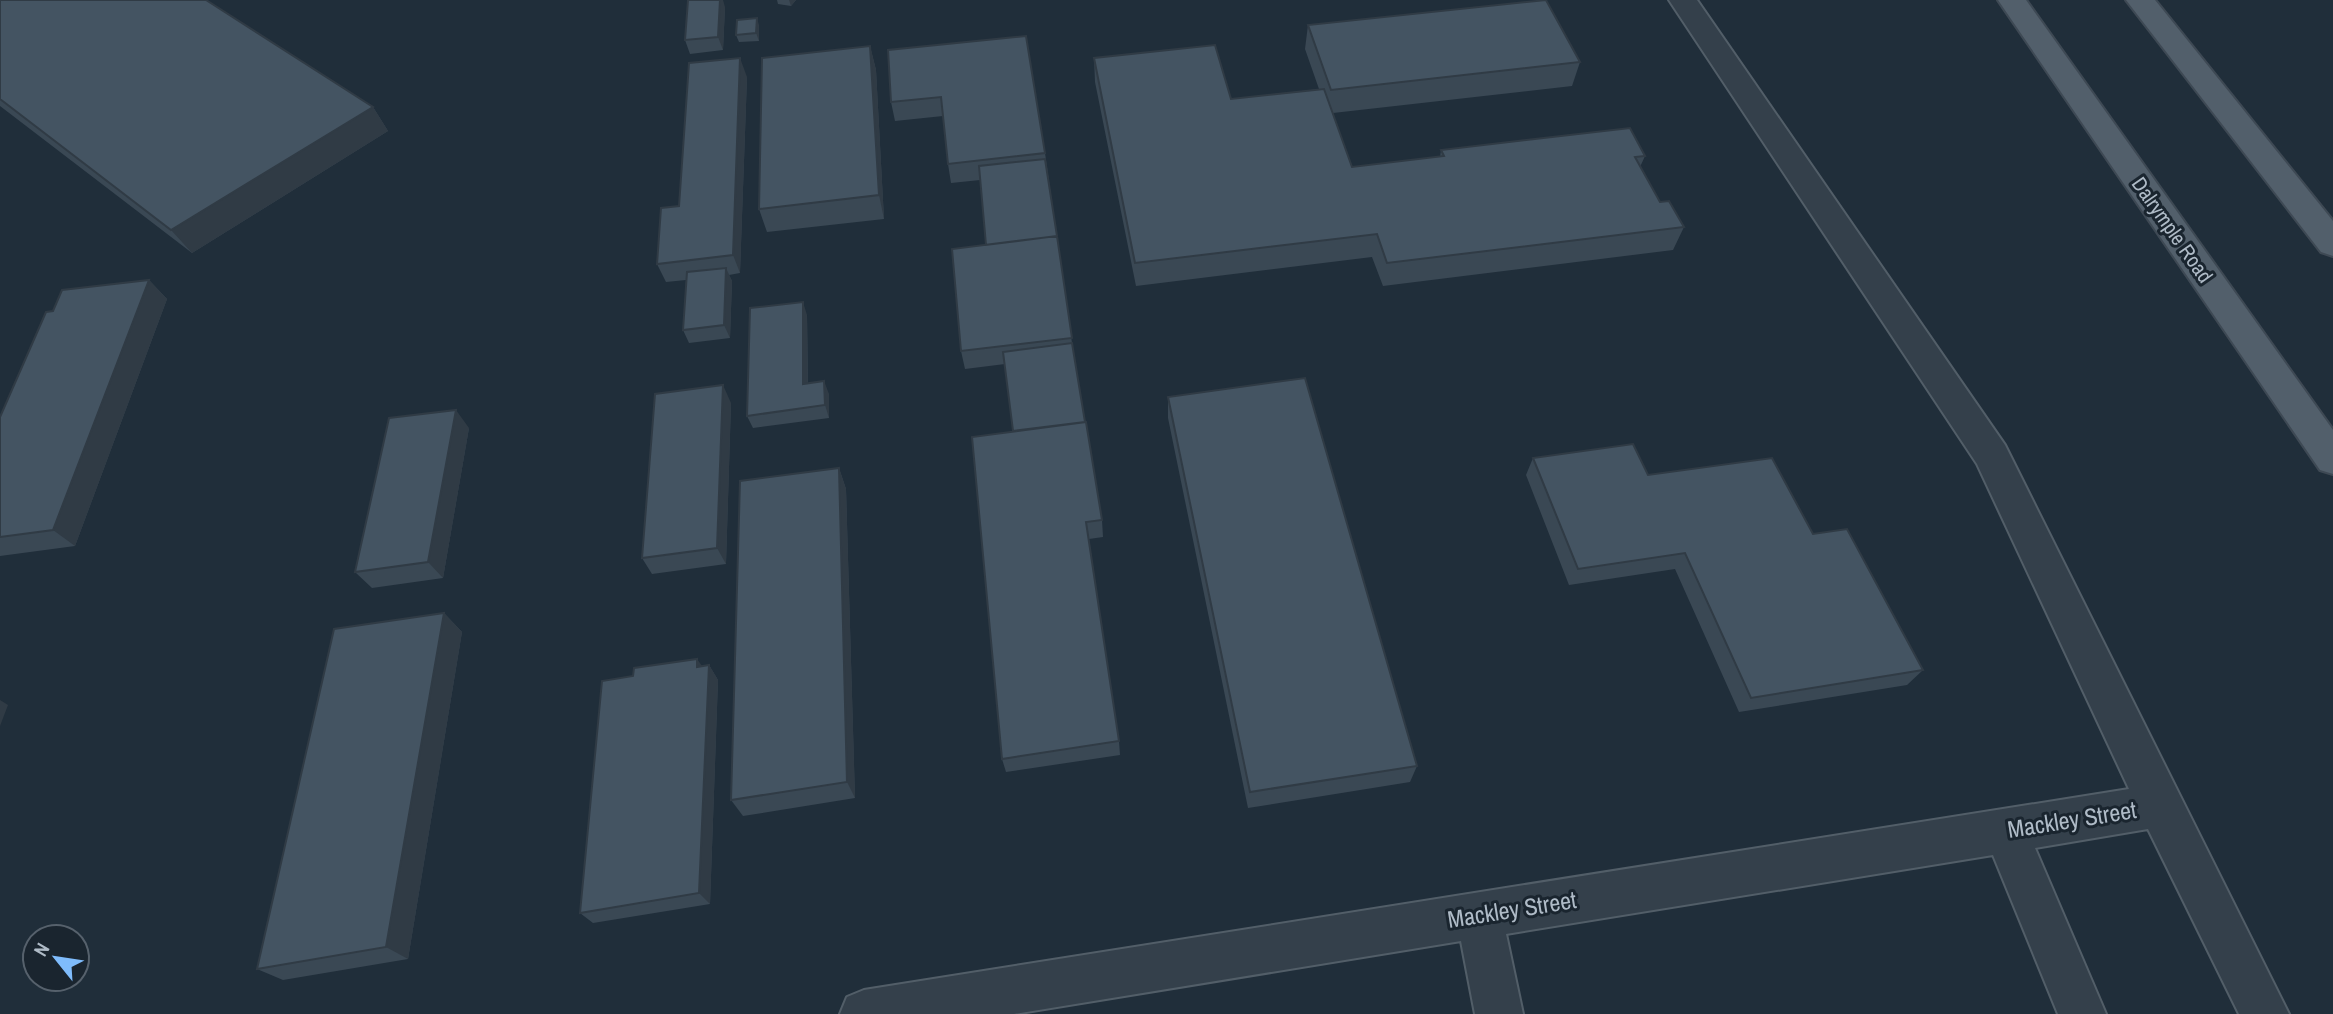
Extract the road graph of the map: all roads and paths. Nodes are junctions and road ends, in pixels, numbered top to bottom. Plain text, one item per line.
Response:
1 (1683, 0) edge
2 (2012, 0) edge
3 (2140, 0) edge
4 (2333, 244) edge
5 (2333, 459) edge
6 (2160, 806) junction
7 (2005, 830) junction
8 (1479, 915) junction
9 (864, 1014) edge
10 (1499, 1014) edge
11 (2082, 1014) edge
12 (2265, 1014) edge

1 - 6 street
2 - 5 main road, Dalrymple Road
3 - 4 main road
6 - 7 street, Mackley Street
6 - 12 street
7 - 8 street, Mackley Street
7 - 11 street
8 - 9 street, Mackley Street
8 - 10 street

